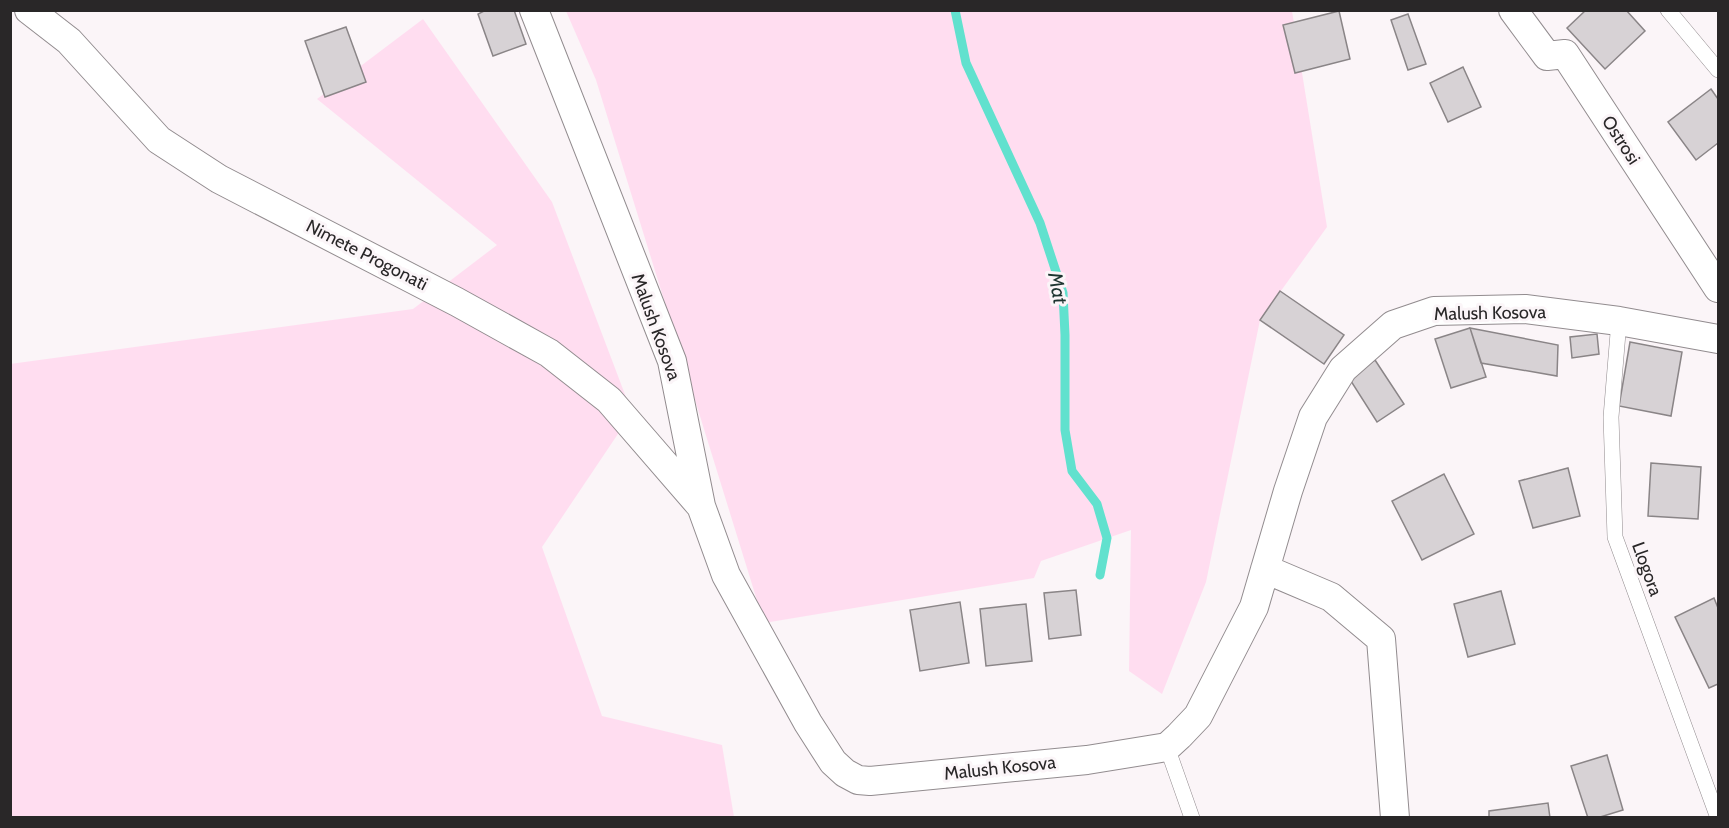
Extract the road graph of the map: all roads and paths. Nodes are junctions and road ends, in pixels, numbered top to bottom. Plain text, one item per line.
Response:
1 (28, 10) edge
2 (534, 10) edge
3 (1513, 10) edge
4 (1668, 10) edge
5 (1719, 70) edge
6 (1719, 288) edge
7 (1618, 321) junction
8 (1719, 339) edge
9 (701, 506) junction
10 (1265, 569) junction
11 (1167, 747) junction
12 (1192, 818) edge
13 (1395, 818) edge
14 (1718, 818) edge

1 - 9 street, Nimete Progonati
2 - 9 street, Malush Kosova
3 - 6 street, Ostrosi
4 - 5 lane
7 - 8 street, Malush Kosova
7 - 10 street, Malush Kosova
7 - 14 lane, Llogora
9 - 11 street, Malush Kosova
10 - 11 street, Malush Kosova
10 - 13 street
11 - 12 lane

